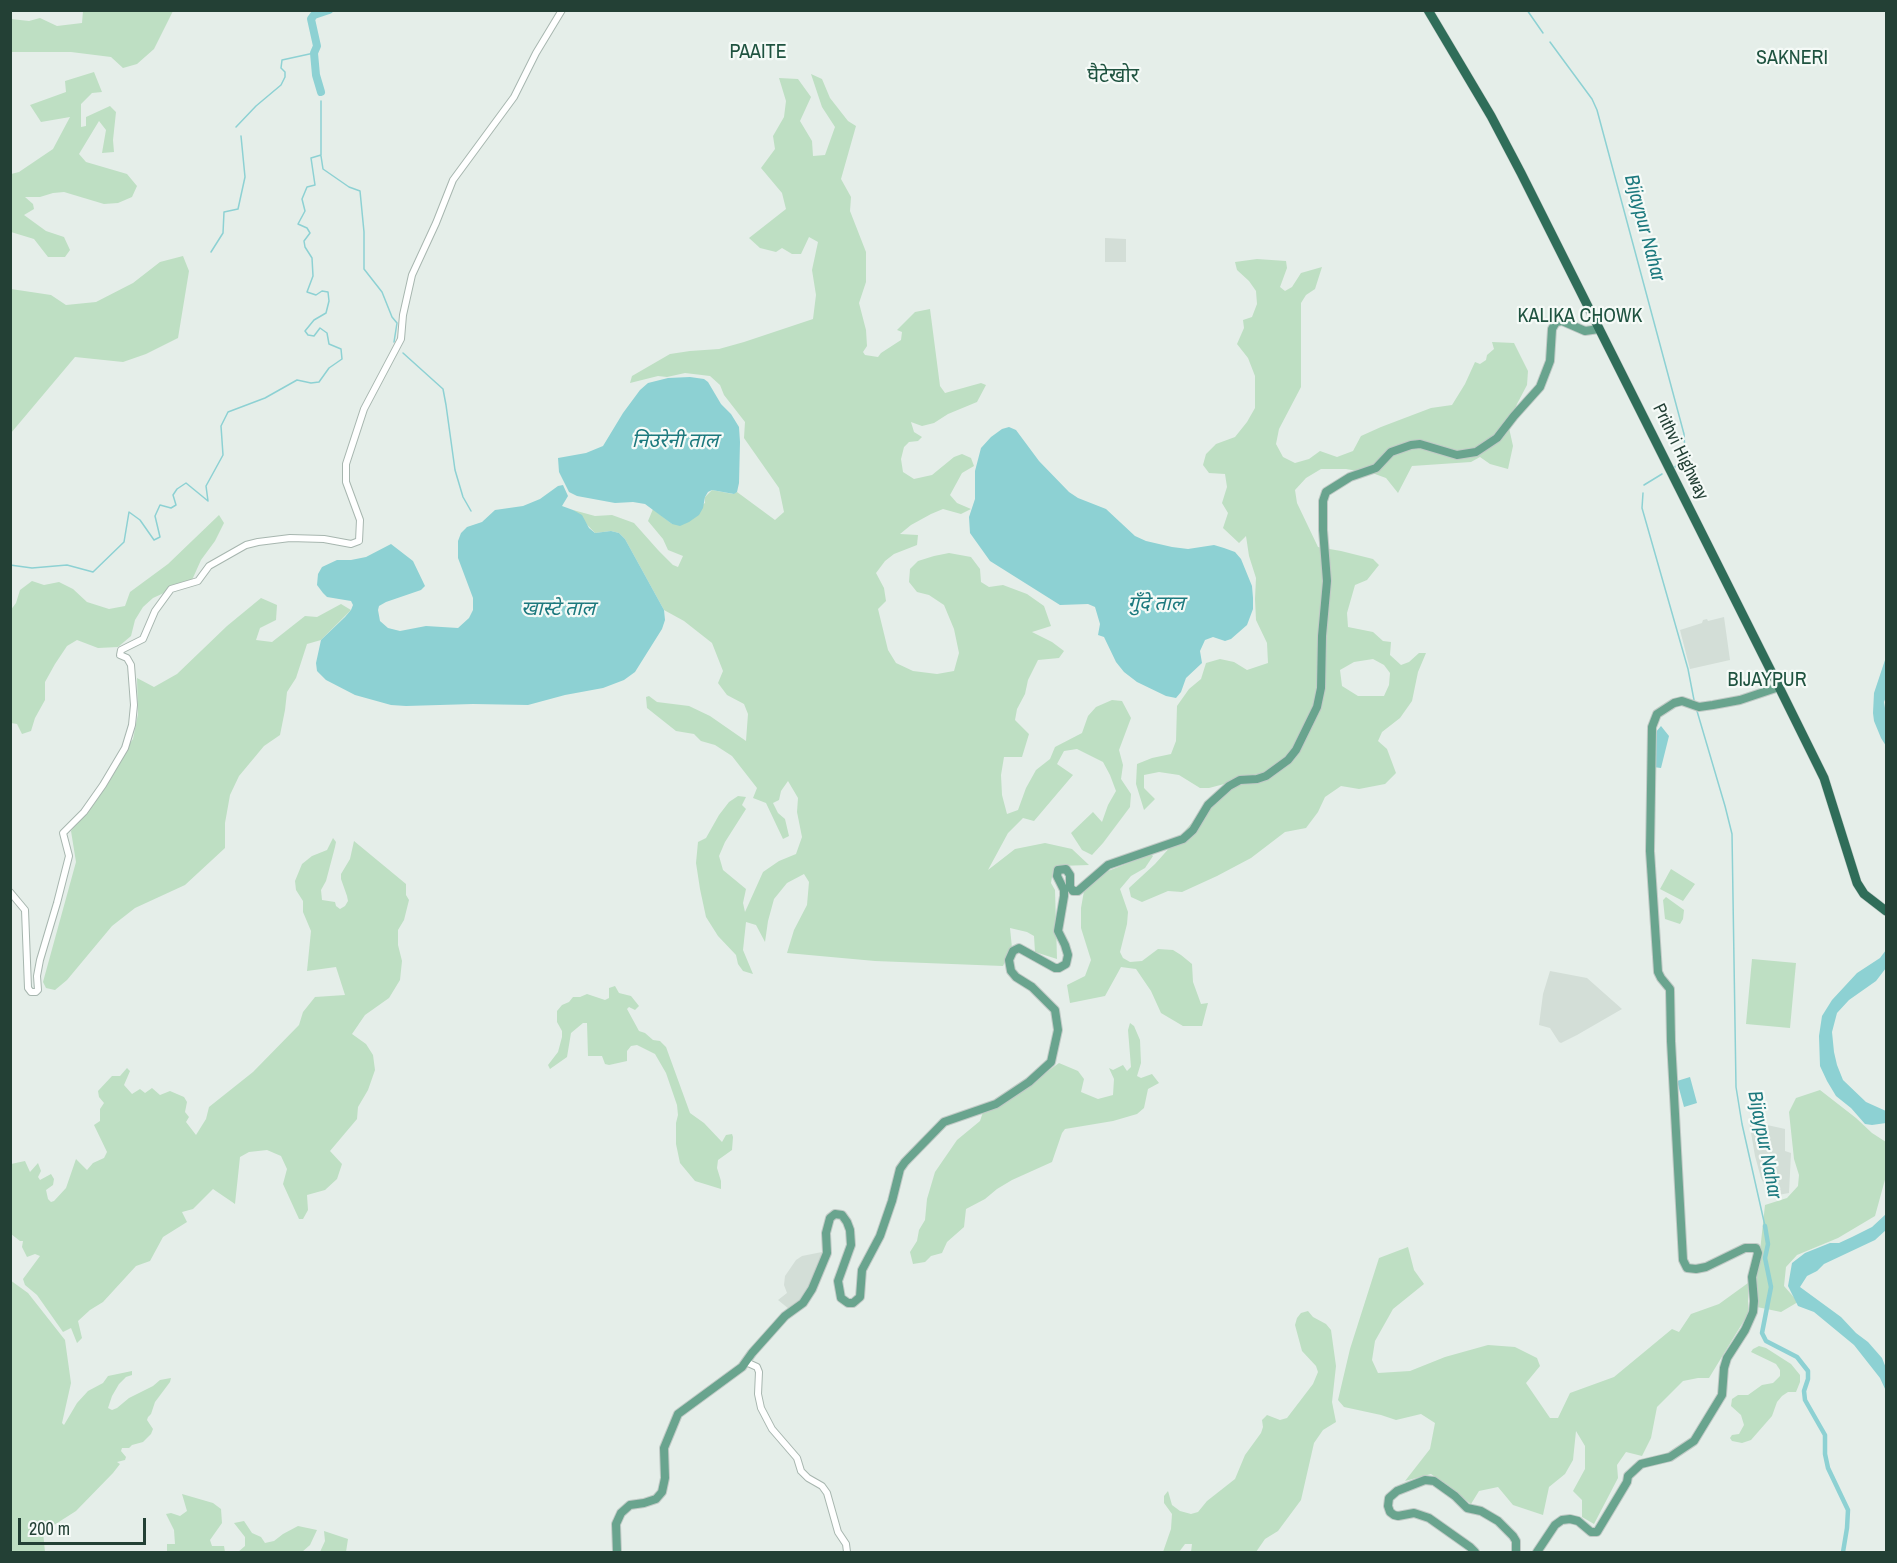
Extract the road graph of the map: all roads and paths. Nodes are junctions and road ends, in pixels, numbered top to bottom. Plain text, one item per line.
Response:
1 (562, 10) edge
2 (1428, 10) edge
3 (1599, 329) junction
4 (1779, 687) junction
5 (10, 892) edge
6 (1887, 911) edge
7 (747, 1362) junction
8 (617, 1552) edge
9 (847, 1552) edge
10 (1475, 1552) edge
11 (1516, 1552) edge
12 (1537, 1552) edge

1 - 5 street
2 - 3 highway, Prithvi Highway
3 - 4 highway, Prithvi Highway
3 - 7 main road
4 - 6 highway, Prithvi Highway
4 - 12 main road
7 - 8 main road
7 - 9 street
10 - 11 main road

